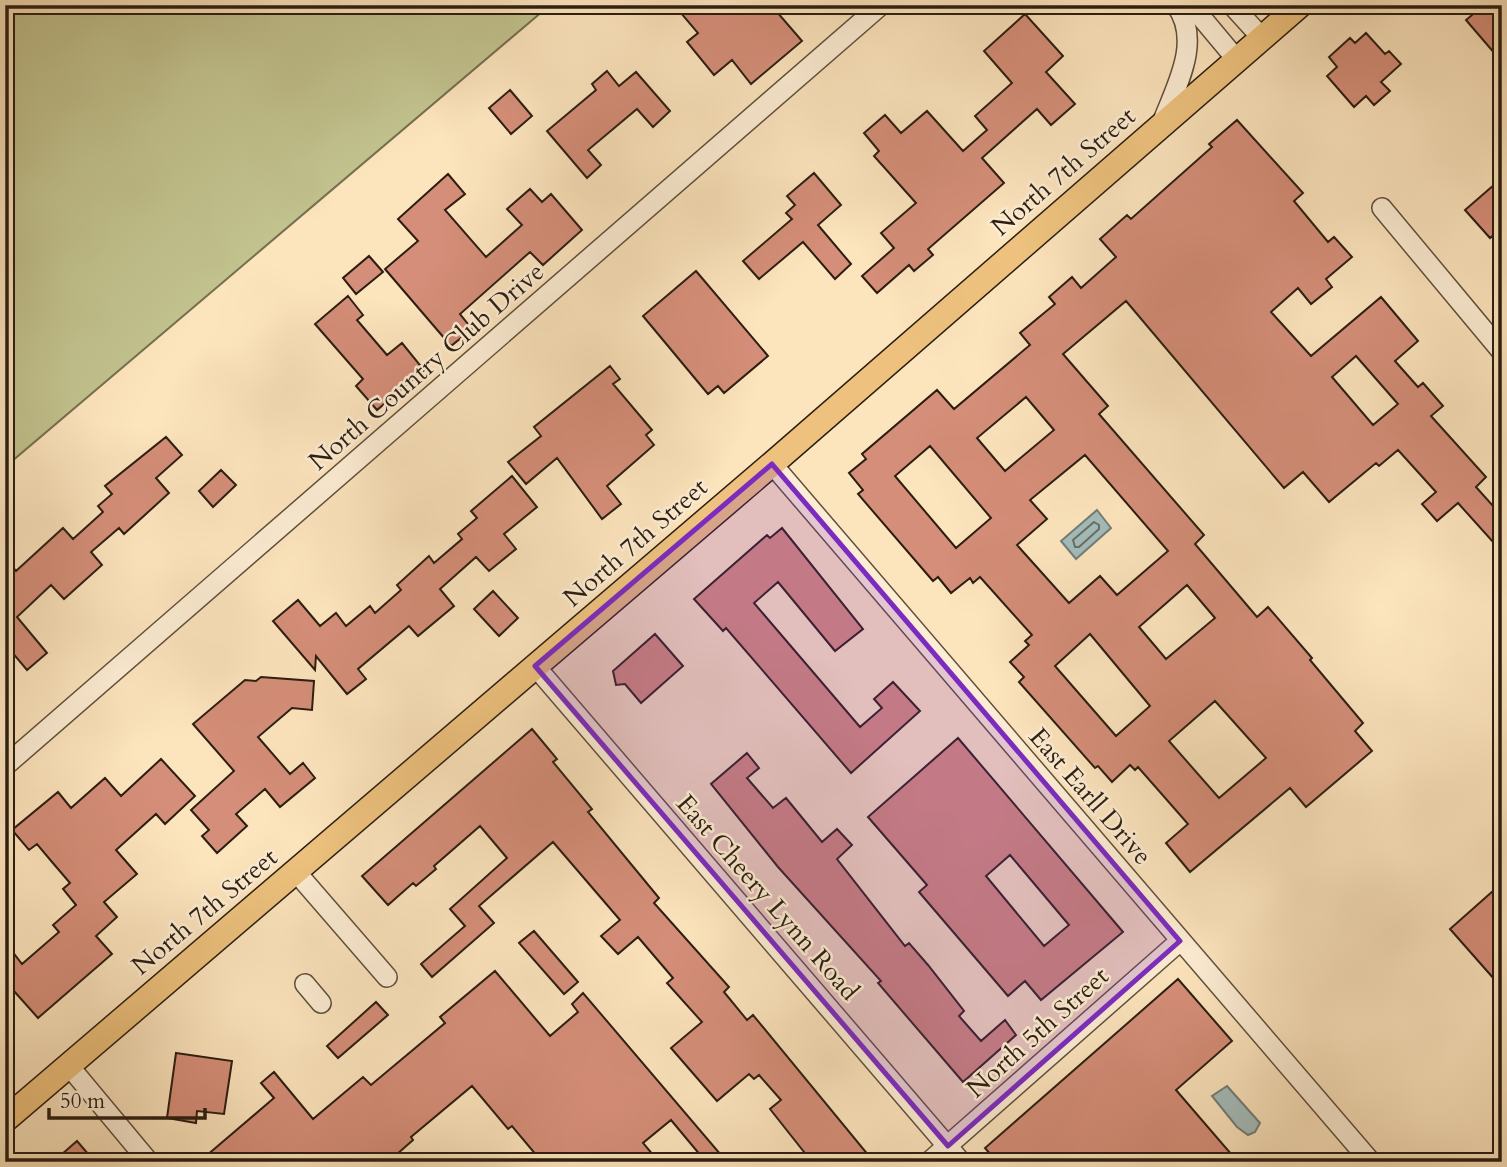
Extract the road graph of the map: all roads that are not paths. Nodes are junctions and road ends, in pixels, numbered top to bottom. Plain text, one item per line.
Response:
1 (881, 5) edge
2 (1176, 5) edge
3 (1191, 5) edge
4 (1232, 5) edge
5 (1300, 5) edge
6 (1262, 38) junction
7 (1237, 60) junction
8 (1161, 126) junction
9 (1382, 208) dead end
10 (1502, 352) edge
11 (772, 464) junction
12 (535, 666) junction
13 (5, 766) edge
14 (296, 872) junction
15 (1180, 941) junction
16 (387, 977) dead end
17 (305, 984) dead end
18 (321, 1003) dead end
19 (69, 1066) junction
20 (5, 1121) edge
21 (948, 1146) junction
22 (149, 1162) edge
23 (929, 1162) edge
24 (961, 1162) edge
25 (1371, 1162) edge

1 - 13 street, North Country Club Drive
2 - 8 street
3 - 7 street
4 - 6 street
5 - 6 main road, North 7th Street
6 - 7 main road, North 7th Street
7 - 8 main road, North 7th Street
8 - 11 main road, North 7th Street
9 - 10 street
11 - 12 main road, North 7th Street
11 - 15 street, East Earll Drive
12 - 14 main road, North 7th Street
12 - 21 street, East Cheery Lynn Road
14 - 16 street
14 - 19 main road, North 7th Street
15 - 21 street, North 5th Street
15 - 25 street, East Earll Drive
17 - 18 street
19 - 20 main road, North 7th Street
19 - 22 street
21 - 23 street, North 5th Street
21 - 24 street, East Cheery Lynn Road

